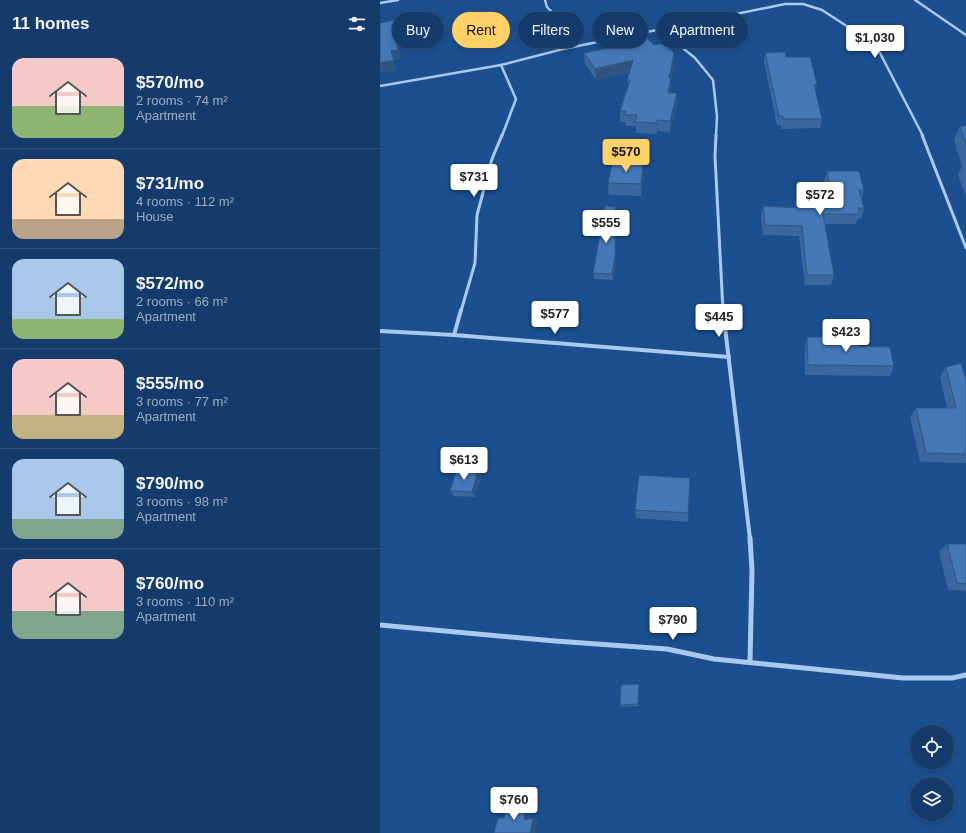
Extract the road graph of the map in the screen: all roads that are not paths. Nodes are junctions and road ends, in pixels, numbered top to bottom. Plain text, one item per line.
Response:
1 (398, 0) edge
2 (544, 0) edge
3 (915, 0) edge
4 (380, 3) edge
5 (552, 12) edge
6 (746, 12) edge
7 (656, 30) edge
8 (966, 35) edge
9 (584, 44) edge
10 (566, 48) edge
11 (683, 48) edge
12 (501, 65) junction
13 (380, 86) edge
14 (966, 248) edge
15 (380, 331) edge
16 (454, 335) junction
17 (729, 357) junction
18 (380, 625) edge
19 (750, 662) junction
20 (966, 676) edge

1 - 4 street
2 - 5 street
3 - 8 street
6 - 14 street
7 - 9 street
10 - 12 street
11 - 17 street
12 - 13 street
12 - 16 street
15 - 16 street
16 - 17 street
17 - 19 street
18 - 19 street
19 - 20 street

